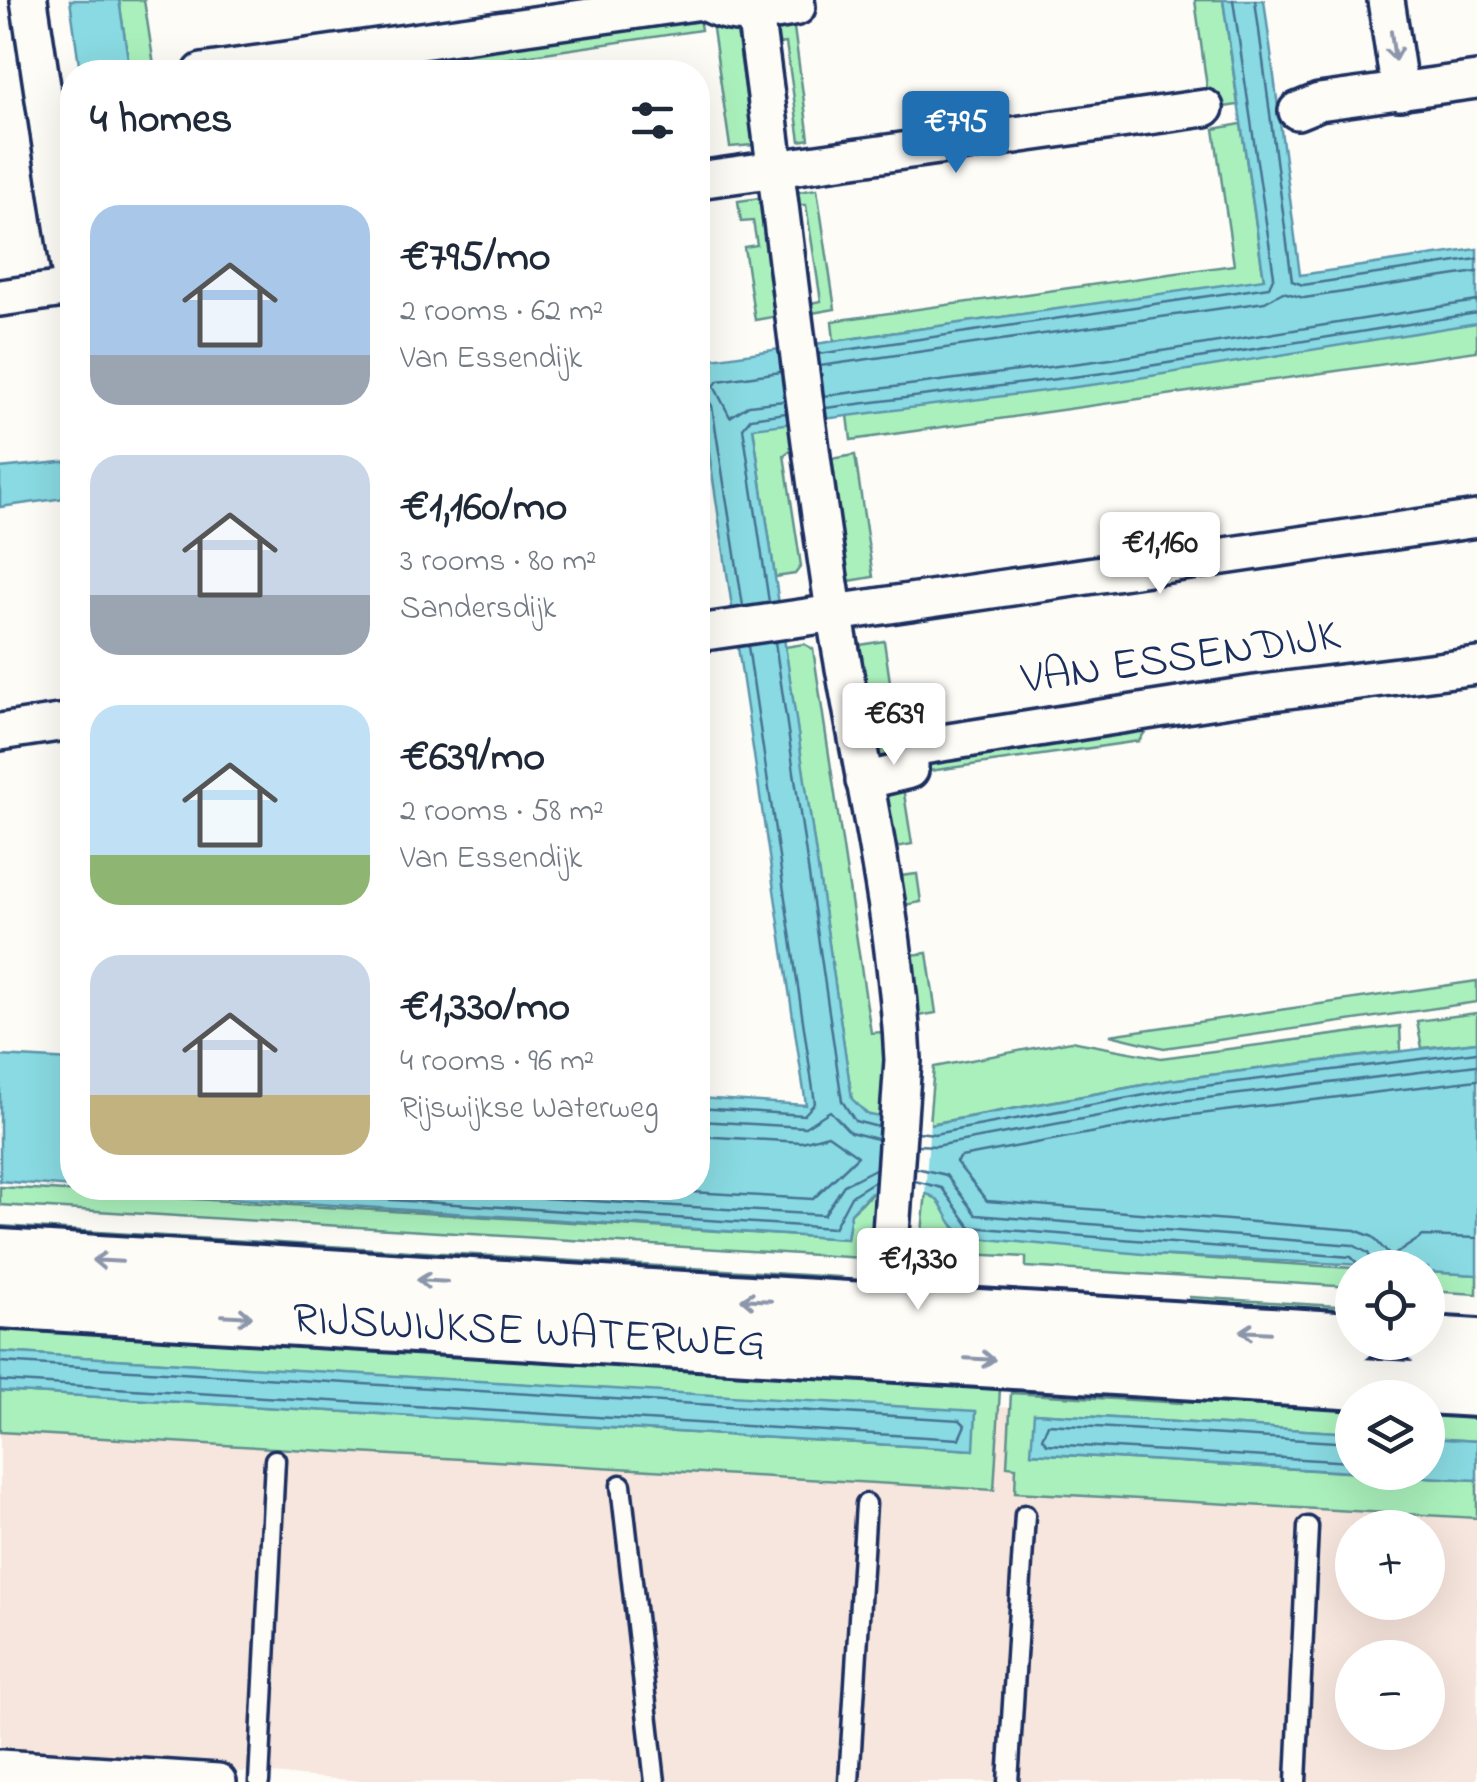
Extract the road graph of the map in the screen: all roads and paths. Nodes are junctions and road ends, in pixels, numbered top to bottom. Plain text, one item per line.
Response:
1 (29, 0) edge
2 (796, 0) edge
3 (1386, 0) edge
4 (754, 8) edge
5 (287, 60) edge
6 (1477, 80) edge
7 (1400, 92) junction
8 (1206, 108) dead end
9 (1297, 110) dead end
10 (774, 168) junction
11 (710, 178) edge
12 (60, 207) edge
13 (60, 289) edge
14 (0, 298) edge
15 (1477, 518) edge
16 (834, 611) junction
17 (710, 631) edge
18 (1477, 666) edge
19 (60, 724) edge
20 (0, 732) edge
21 (864, 781) junction
22 (0, 1255) edge
23 (0, 1302) edge
24 (884, 1330) junction
25 (1335, 1338) edge
26 (1445, 1343) edge
27 (1477, 1345) edge
28 (1477, 1391) edge
29 (275, 1460) dead end
30 (621, 1485) dead end
31 (866, 1504) dead end
32 (1025, 1515) dead end
33 (1308, 1527) dead end
34 (0, 1768) edge
35 (218, 1782) edge
36 (259, 1782) edge
37 (655, 1782) edge
38 (849, 1782) edge
39 (1008, 1782) edge
40 (1296, 1782) edge

1 - 12 street
2 - 4 street
3 -> 7 street
4 - 5 street
4 - 10 street
6 - 7 street
7 - 9 street
8 - 10 street
10 - 11 street
10 - 16 street
13 - 14 street
15 - 16 street
16 - 17 street
16 - 21 street
18 - 21 street, VAN ESSENDIJK
19 - 20 street
21 - 24 street
24 -> 22 main road, RIJSWIJKSE WATERWEG
23 -> 24 main road, RIJSWIJKSE WATERWEG
25 -> 24 main road, RIJSWIJKSE WATERWEG
24 -> 28 main road, RIJSWIJKSE WATERWEG
26 - 27 main road
29 - 36 lane
30 - 37 lane
31 - 38 lane
32 - 39 lane
33 - 40 lane
34 - 35 street

